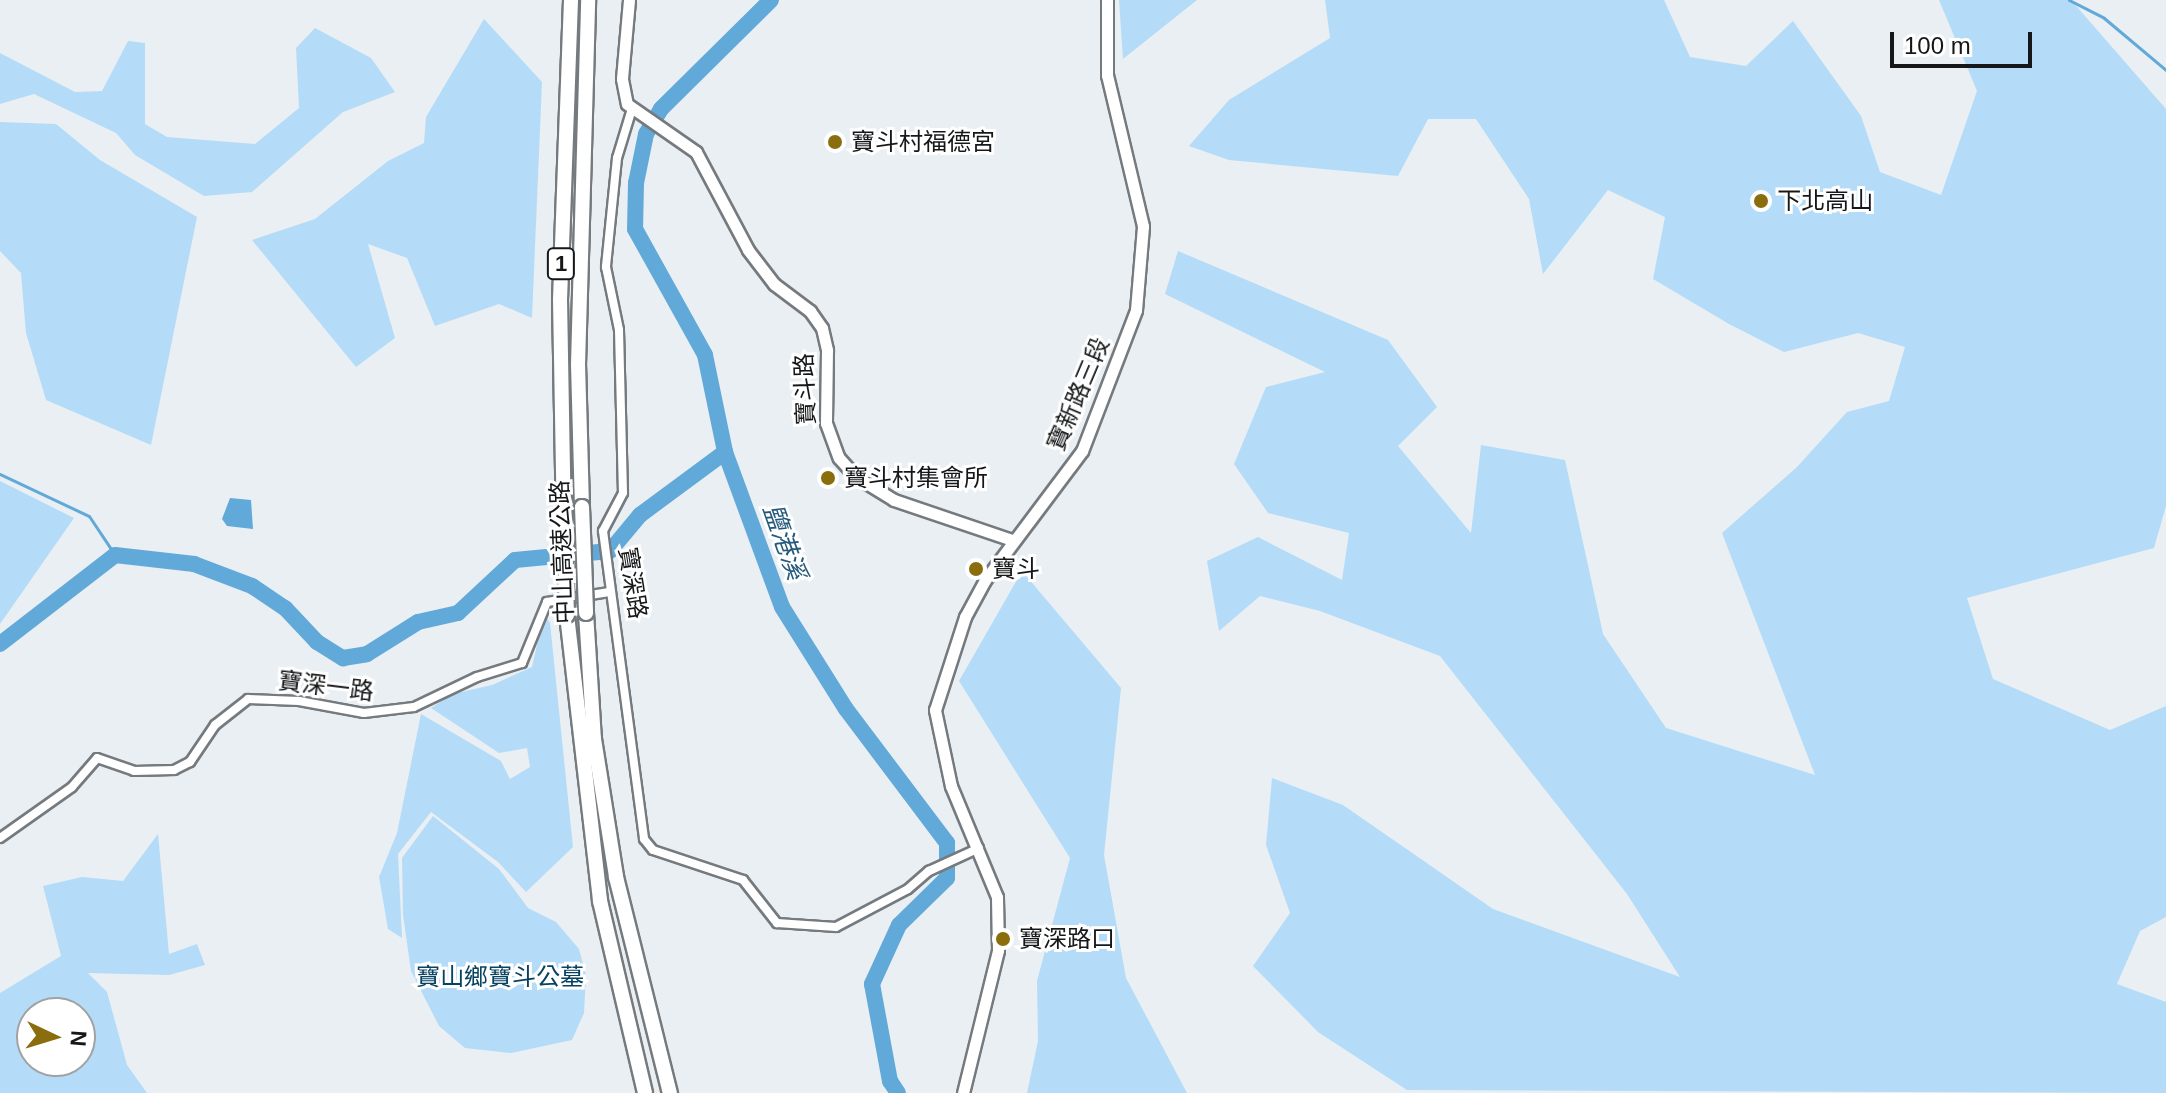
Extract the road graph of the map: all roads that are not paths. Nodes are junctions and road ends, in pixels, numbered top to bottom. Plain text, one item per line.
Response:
1 (571, 0) edge
2 (588, 0) edge
3 (629, 0) edge
4 (1107, 0) edge
5 (631, 112) junction
6 (1012, 540) junction
7 (609, 592) junction
8 (0, 838) edge
9 (980, 848) junction
10 (645, 1093) edge
11 (670, 1093) edge
12 (963, 1093) edge

1 - 10 highway, 中山高速公路 / 1, bridge
2 - 11 highway, 中山高速公路 / 1, bridge
3 - 5 street, 寶深路
4 - 6 street, 寶新路三段
5 - 6 street, 寶斗路
5 - 7 street, 寶深路
6 - 9 street, 寶新路三段
7 - 8 street, 寶深一路
7 - 9 street, 寶深路
9 - 12 street, 寶新路三段

